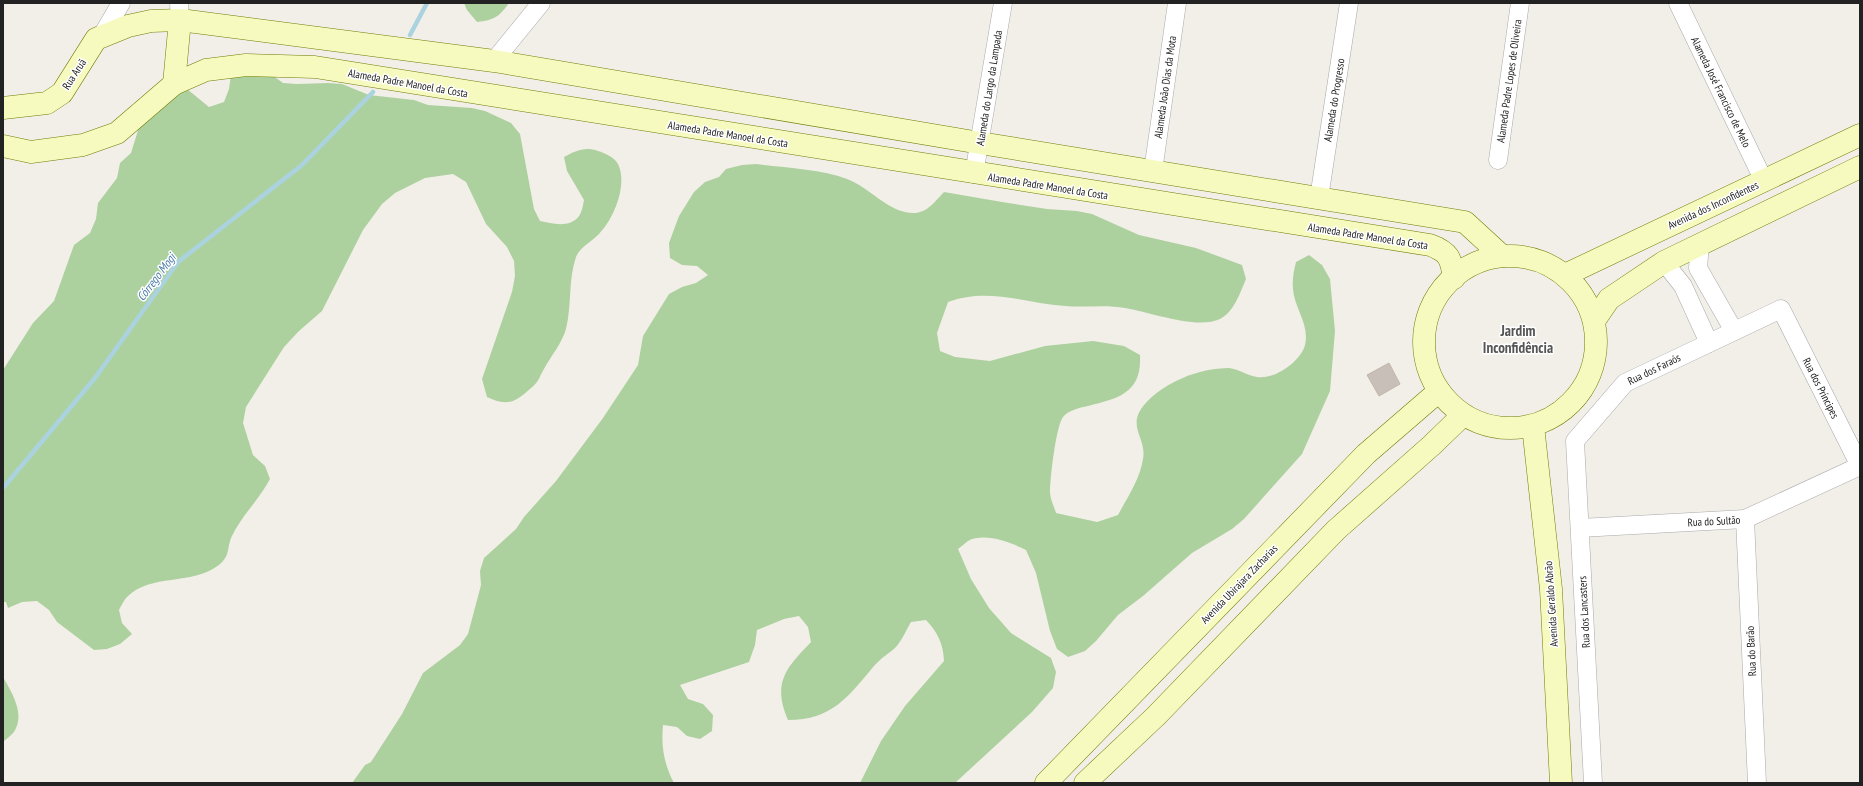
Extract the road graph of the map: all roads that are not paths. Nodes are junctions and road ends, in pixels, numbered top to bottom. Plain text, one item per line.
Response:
1 (121, 3) edge
2 (541, 3) edge
3 (1003, 3) edge
4 (1177, 3) edge
5 (1349, 3) edge
6 (1520, 3) edge
7 (1678, 3) edge
8 (179, 11) edge
9 (96, 39) junction
10 (494, 61) junction
11 (174, 84) junction
12 (3, 108) edge
13 (1860, 135) edge
14 (980, 143) junction
15 (3, 146) edge
16 (1498, 160) dead end
17 (1860, 167) edge
18 (1153, 171) junction
19 (974, 174) junction
20 (1764, 181) junction
21 (1319, 198) junction
22 (1776, 207) junction
23 (1700, 242) junction
24 (1502, 256) junction
25 (1664, 262) junction
26 (1565, 275) junction
27 (1454, 278) junction
28 (1781, 309) joint
29 (1594, 321) junction
30 (1734, 331) junction
31 (1709, 343) junction
32 (1438, 391) junction
33 (1463, 416) junction
34 (1533, 426) junction
35 (1575, 441) joint
36 (1860, 466) edge
37 (1745, 519) junction
38 (1580, 528) junction
39 (1046, 783) edge
40 (1085, 783) edge
41 (1561, 783) edge
42 (1593, 783) edge
43 (1757, 783) edge

1 - 9 street, Rua Aruã
2 - 10 street
3 - 14 street, Alameda do Largo da Lampada
4 - 18 street, Alameda João Dias da Mota
5 - 21 street, Alameda do Progresso
6 - 16 street, Alameda Padre Lopes de Oliveira
7 - 20 street, Alameda José Francisco de Melo
8 - 9 main road
8 - 10 main road
8 - 11 main road
9 - 12 main road, Rua Aruã
10 - 14 main road
11 - 15 main road, Alameda Padre Manoel da Costa
11 - 19 main road, Alameda Padre Manoel da Costa
13 - 20 main road, Avenida dos Inconfidentes
14 - 18 main road
14 - 19 street, Alameda do Largo da Lampada
17 - 22 main road
18 - 21 main road
19 - 27 main road, Alameda Padre Manoel da Costa
20 - 22 main road
20 - 26 main road, Avenida dos Inconfidentes
21 - 24 main road
22 - 23 main road
23 - 25 main road
23 - 30 street
24 - 26 main road
24 - 27 main road
25 - 29 main road
25 - 31 street
26 - 29 main road
27 - 32 main road
28 - 30 street, Rua dos Faraós
28 - 36 street, Rua dos Príncipes
29 - 34 main road
30 - 31 street, Rua dos Faraós
31 - 35 street, Rua dos Faraós
32 - 33 main road
32 - 39 main road, Avenida Ubirajara Zacharias
33 - 34 main road
33 - 40 main road
34 - 41 main road, Avenida Geraldo Abrão
35 - 38 street, Rua dos Lancasters
36 - 37 street, Rua do Sultão
37 - 38 street, Rua do Sultão
37 - 43 street, Rua do Barão
38 - 42 street, Rua dos Lancasters

